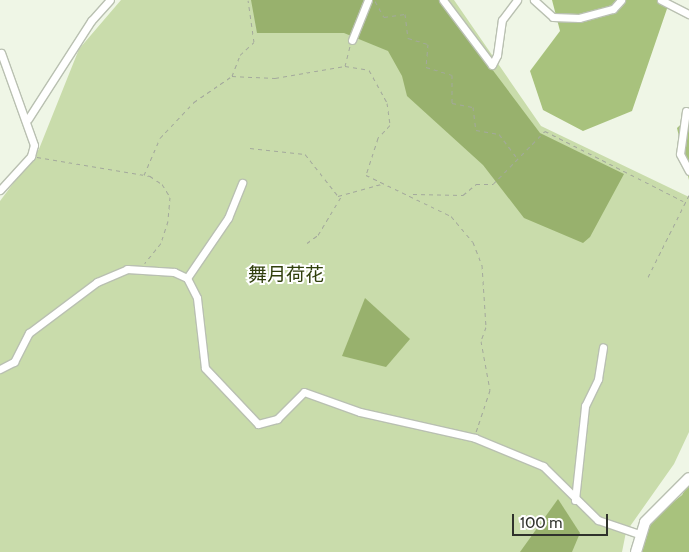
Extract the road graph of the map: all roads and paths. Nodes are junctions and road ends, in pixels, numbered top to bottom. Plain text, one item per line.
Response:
1 (110, 0) edge
2 (249, 0) edge
3 (368, 0) edge
4 (375, 0) edge
5 (443, 0) edge
6 (517, 0) edge
7 (534, 0) edge
8 (621, 0) edge
9 (661, 0) edge
10 (689, 14) edge
11 (352, 40) joint
12 (1, 53) dead end
13 (345, 66) junction
14 (232, 76) junction
15 (686, 111) dead end
16 (28, 119) junction
17 (250, 148) dead end
18 (31, 156) junction
19 (517, 159) junction
20 (689, 171) edge
21 (144, 175) junction
22 (242, 183) dead end
23 (382, 184) junction
24 (0, 190) edge
25 (412, 194) junction
26 (343, 195) junction
27 (689, 195) edge
28 (683, 201) junction
29 (307, 243) dead end
30 (140, 268) junction
31 (648, 277) dead end
32 (187, 278) junction
33 (603, 347) dead end
34 (0, 369) edge
35 (475, 438) junction
36 (689, 478) edge
37 (575, 500) junction
38 (639, 534) junction
39 (636, 552) edge

1 - 16 street
2 - 14 path
3 - 11 street
4 - 19 path
5 - 6 street
7 - 8 street
9 - 10 street
11 - 13 path
12 - 16 street
13 - 14 path
13 - 23 path
14 - 21 path
15 - 20 street
16 - 18 street
17 - 26 path
18 - 21 path
18 - 24 street
19 - 25 path
19 - 28 path
21 - 30 path
22 - 32 street
23 - 25 path
23 - 26 path
25 - 35 path
26 - 29 path
27 - 28 path
28 - 31 path
30 - 32 street
30 - 34 street
32 - 35 street
33 - 37 street
35 - 37 street
36 - 38 street
37 - 38 street
38 - 39 street

